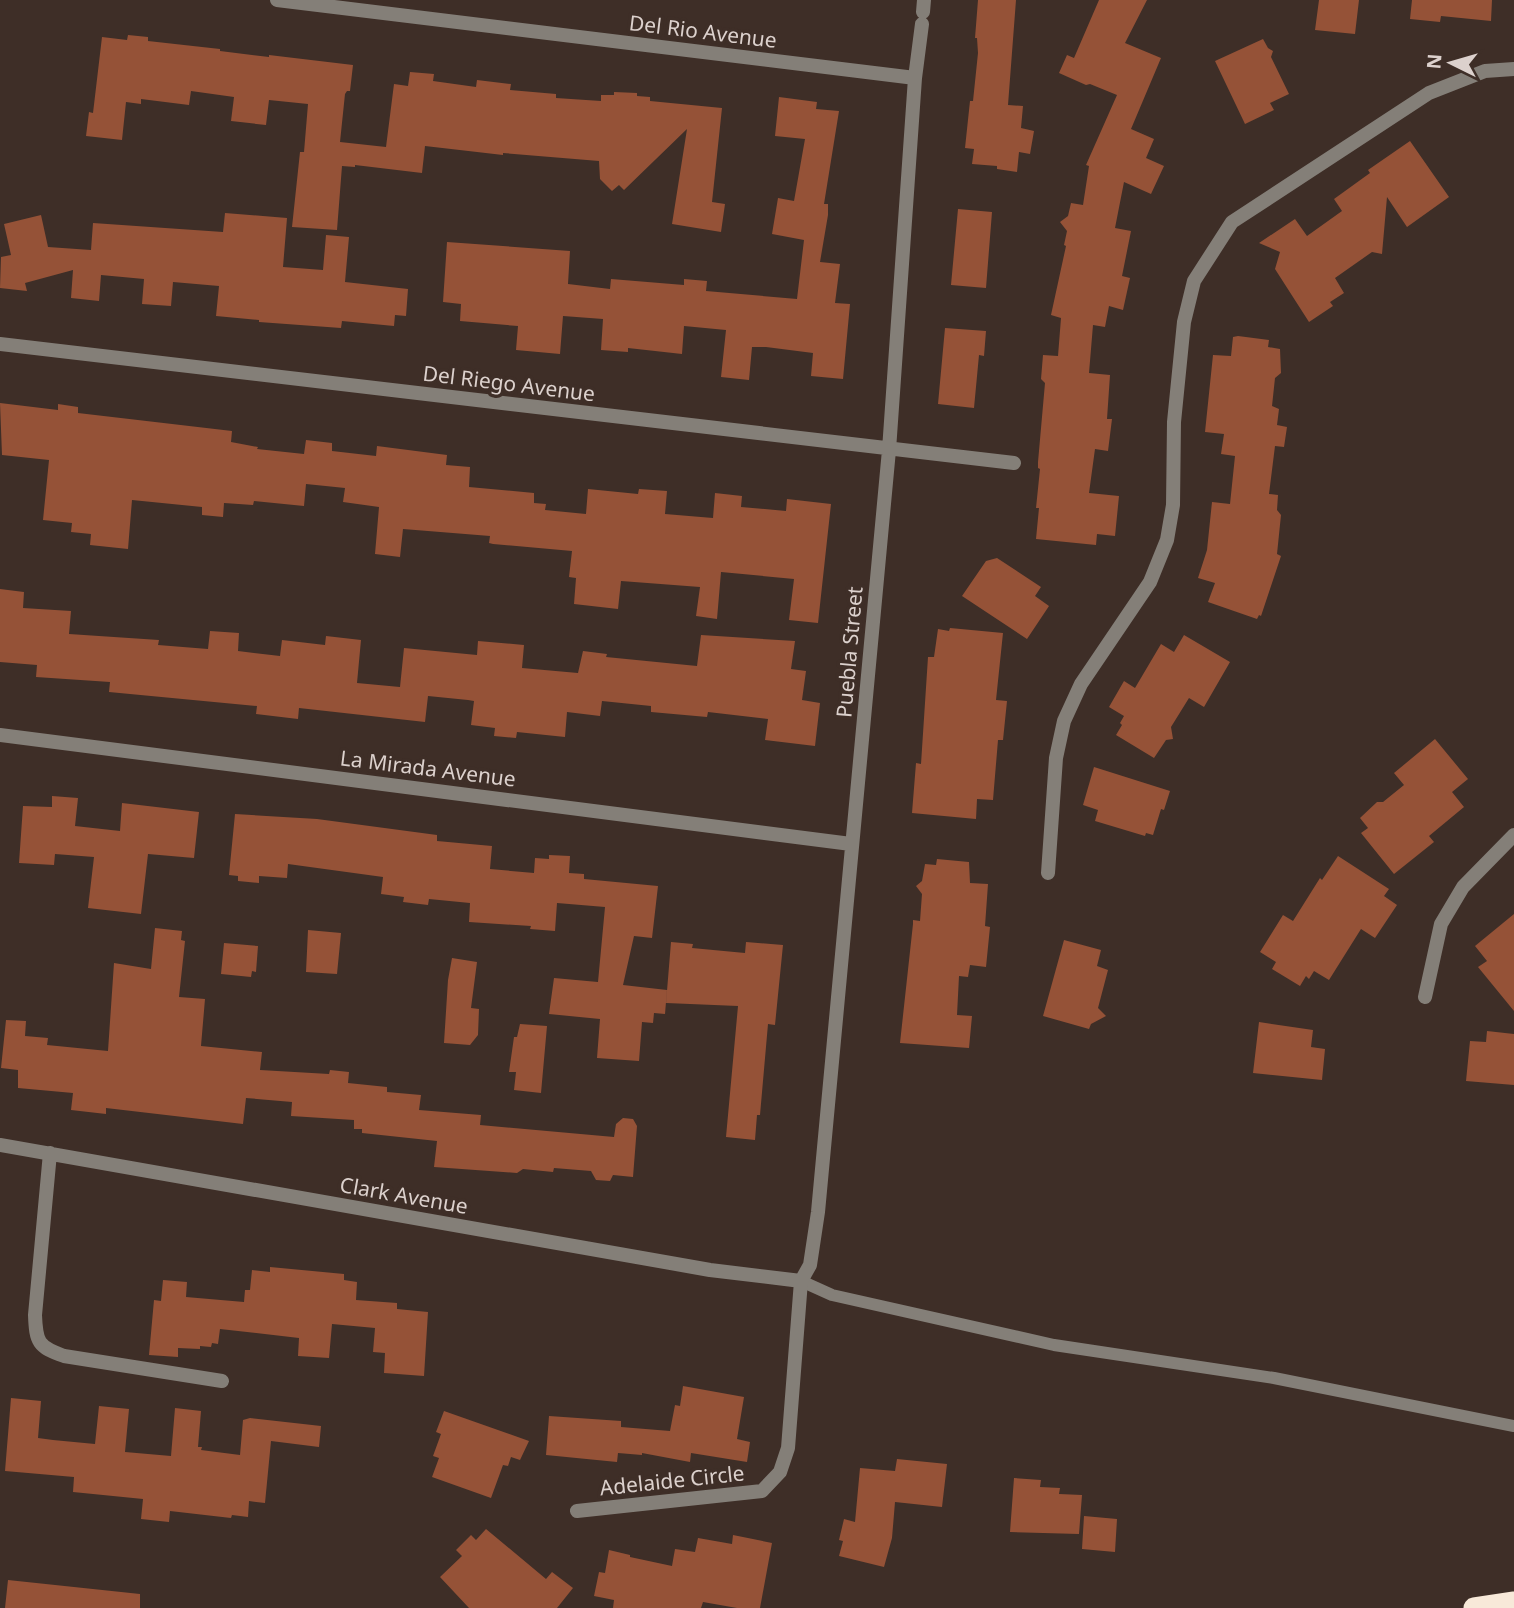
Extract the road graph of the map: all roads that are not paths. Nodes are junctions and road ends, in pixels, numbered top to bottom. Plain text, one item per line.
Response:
1 (277, 0) edge
2 (923, 12) edge
3 (1514, 69) edge
4 (915, 78) junction
5 (0, 344) edge
6 (889, 450) junction
7 (1014, 463) dead end
8 (0, 735) edge
9 (1514, 835) edge
10 (851, 844) junction
11 (1048, 873) dead end
12 (1425, 997) dead end
13 (0, 1145) edge
14 (50, 1153) junction
15 (802, 1281) junction
16 (222, 1381) dead end
17 (1514, 1426) edge
18 (577, 1511) dead end
19 (1514, 1602) edge
20 (1474, 1608) edge

1 - 4 street, Del Rio Avenue
2 - 4 street, Puebla Street
3 - 11 street
4 - 6 street, Puebla Street
5 - 6 street, Del Riego Avenue
6 - 7 street, Del Riego Avenue
6 - 10 street, Puebla Street
8 - 10 street, La Mirada Avenue
9 - 12 street
10 - 15 street, Puebla Street
13 - 14 street, Clark Avenue
14 - 15 street, Clark Avenue
14 - 16 street
15 - 17 lane
15 - 18 street, Adelaide Circle
19 - 20 highway

